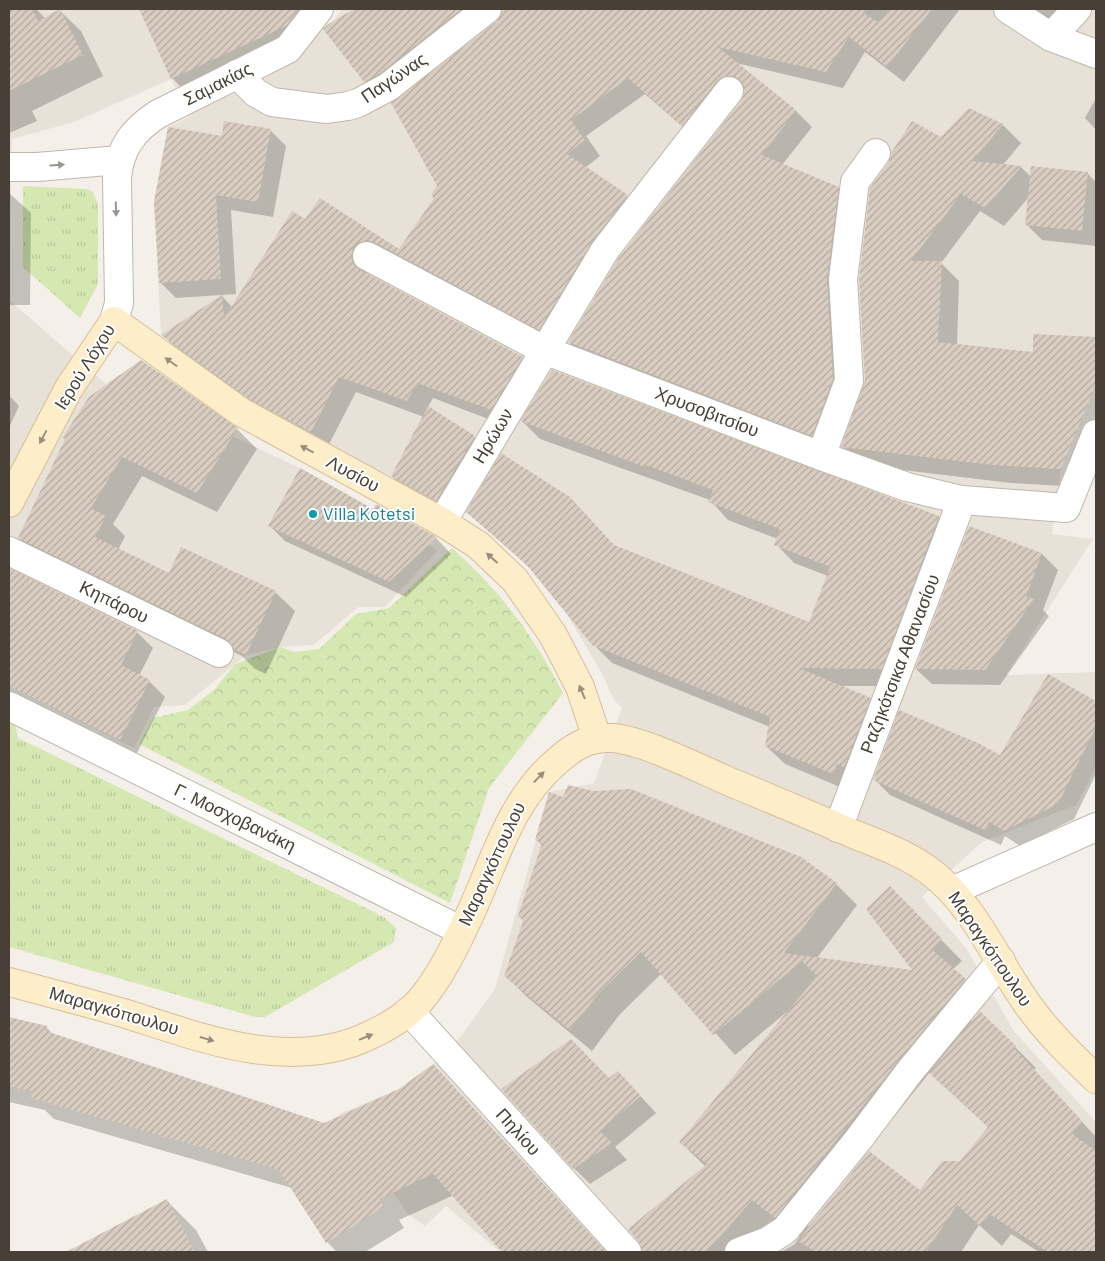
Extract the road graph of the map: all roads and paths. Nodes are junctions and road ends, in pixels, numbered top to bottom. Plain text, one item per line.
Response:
1 (319, 9) edge
2 (487, 9) edge
3 (1008, 9) edge
4 (1077, 9) edge
5 (1051, 37) junction
6 (1096, 54) edge
7 (237, 74) junction
8 (729, 91) dead end
9 (876, 153) dead end
10 (119, 160) junction
11 (9, 167) edge
12 (367, 256) dead end
13 (114, 321) junction
14 (544, 350) junction
15 (1096, 434) edge
16 (821, 456) junction
17 (962, 500) junction
18 (9, 503) edge
19 (442, 522) junction
20 (9, 551) edge
21 (219, 653) dead end
22 (9, 706) edge
23 (597, 738) junction
24 (1096, 826) edge
25 (838, 828) junction
26 (952, 891) junction
27 (462, 931) junction
28 (1001, 961) junction
29 (9, 982) edge
30 (409, 1011) junction
31 (1096, 1078) edge
32 (627, 1252) edge
33 (739, 1252) edge

1 - 7 street, Σαμακίας
2 - 7 street, Παγώνας
3 - 5 street
4 - 5 street
5 - 6 street
7 - 10 street, Σαμακίας
8 - 14 street, Ηρώων
9 - 16 street
11 -> 10 street
10 -> 13 street, Ιερού Λόχου
12 - 14 street, Χρυσοβιτσίου
13 -> 18 main road, Ιερού Λόχου
19 -> 13 main road, Λυσίου
14 - 16 street, Χρυσοβιτσίου
14 - 19 street, Ηρώων
15 - 17 street, Χρυσοβιτσίου
16 - 17 street, Χρυσοβιτσίου
17 - 25 street, Ραζηκότσικα Αθανασίου
23 -> 19 main road, Λυσίου
20 - 21 street, Κηπάρου
22 - 27 street, Γ. Μοσχοβανάκη
23 - 25 main road, Μαραγκόπουλου
27 -> 23 main road, Μαραγκόπουλου
24 - 26 street
25 - 26 main road, Μαραγκόπουλου
26 - 28 main road, Μαραγκόπουλου
27 - 30 main road, Μαραγκόπουλου
28 - 31 main road, Μαραγκόπουλου
28 - 33 street
29 -> 30 main road, Μαραγκόπουλου
30 - 32 street, Πηλίου

